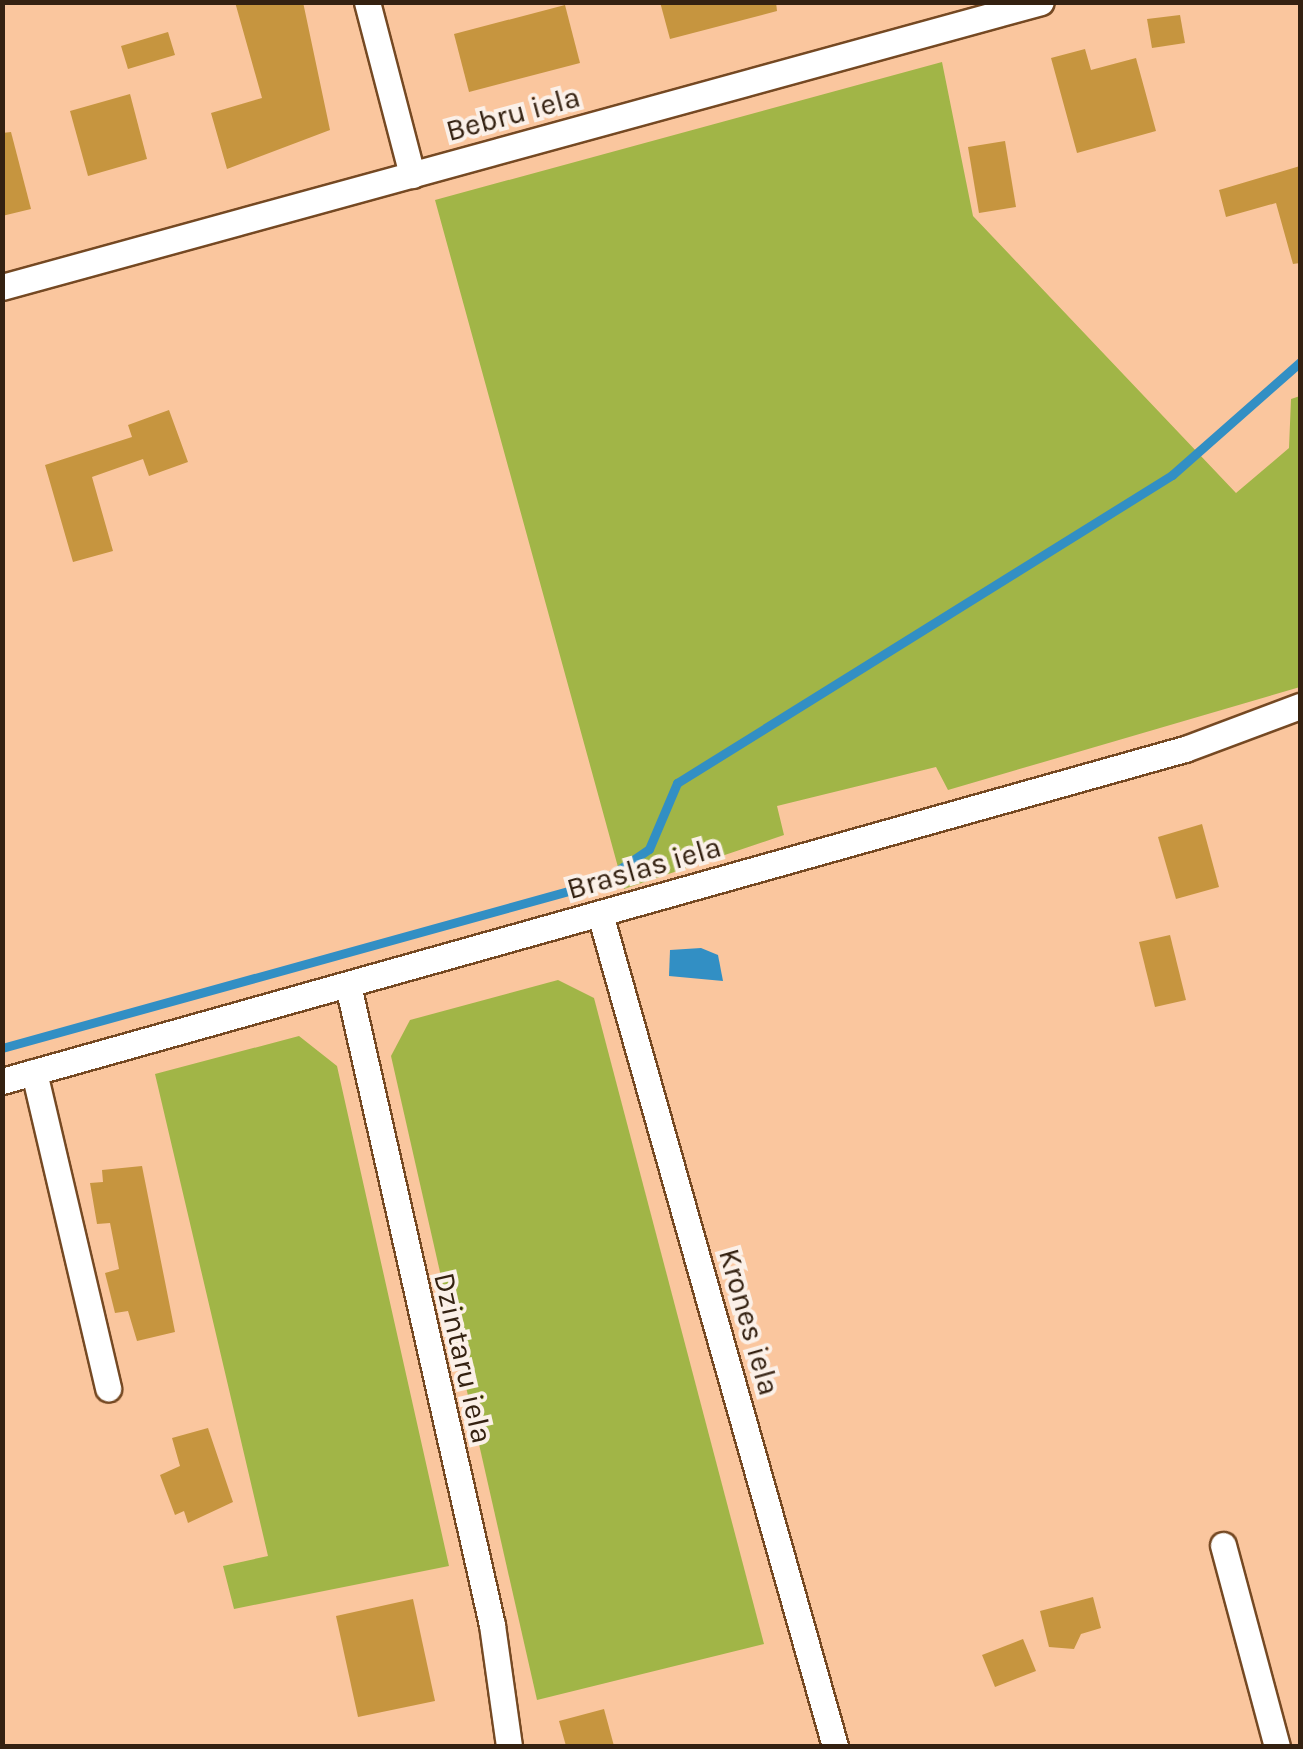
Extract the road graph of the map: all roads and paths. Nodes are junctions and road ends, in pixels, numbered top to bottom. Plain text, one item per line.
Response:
1 (367, 2) edge
2 (1040, 2) edge
3 (412, 175) junction
4 (2, 287) edge
5 (1300, 706) edge
6 (600, 914) junction
7 (348, 984) junction
8 (34, 1072) junction
9 (2, 1081) edge
10 (108, 1388) dead end
11 (1223, 1546) dead end
12 (509, 1746) edge
13 (834, 1746) edge
14 (1277, 1746) edge

1 - 3 street
2 - 3 street, Bebru iela
3 - 4 street, Bebru iela
5 - 6 street, Braslas iela
6 - 7 street, Braslas iela
6 - 13 street, Krones iela
7 - 8 street, Braslas iela
7 - 12 street, Dzintaru iela
8 - 9 street, Braslas iela
8 - 10 street
11 - 14 street

